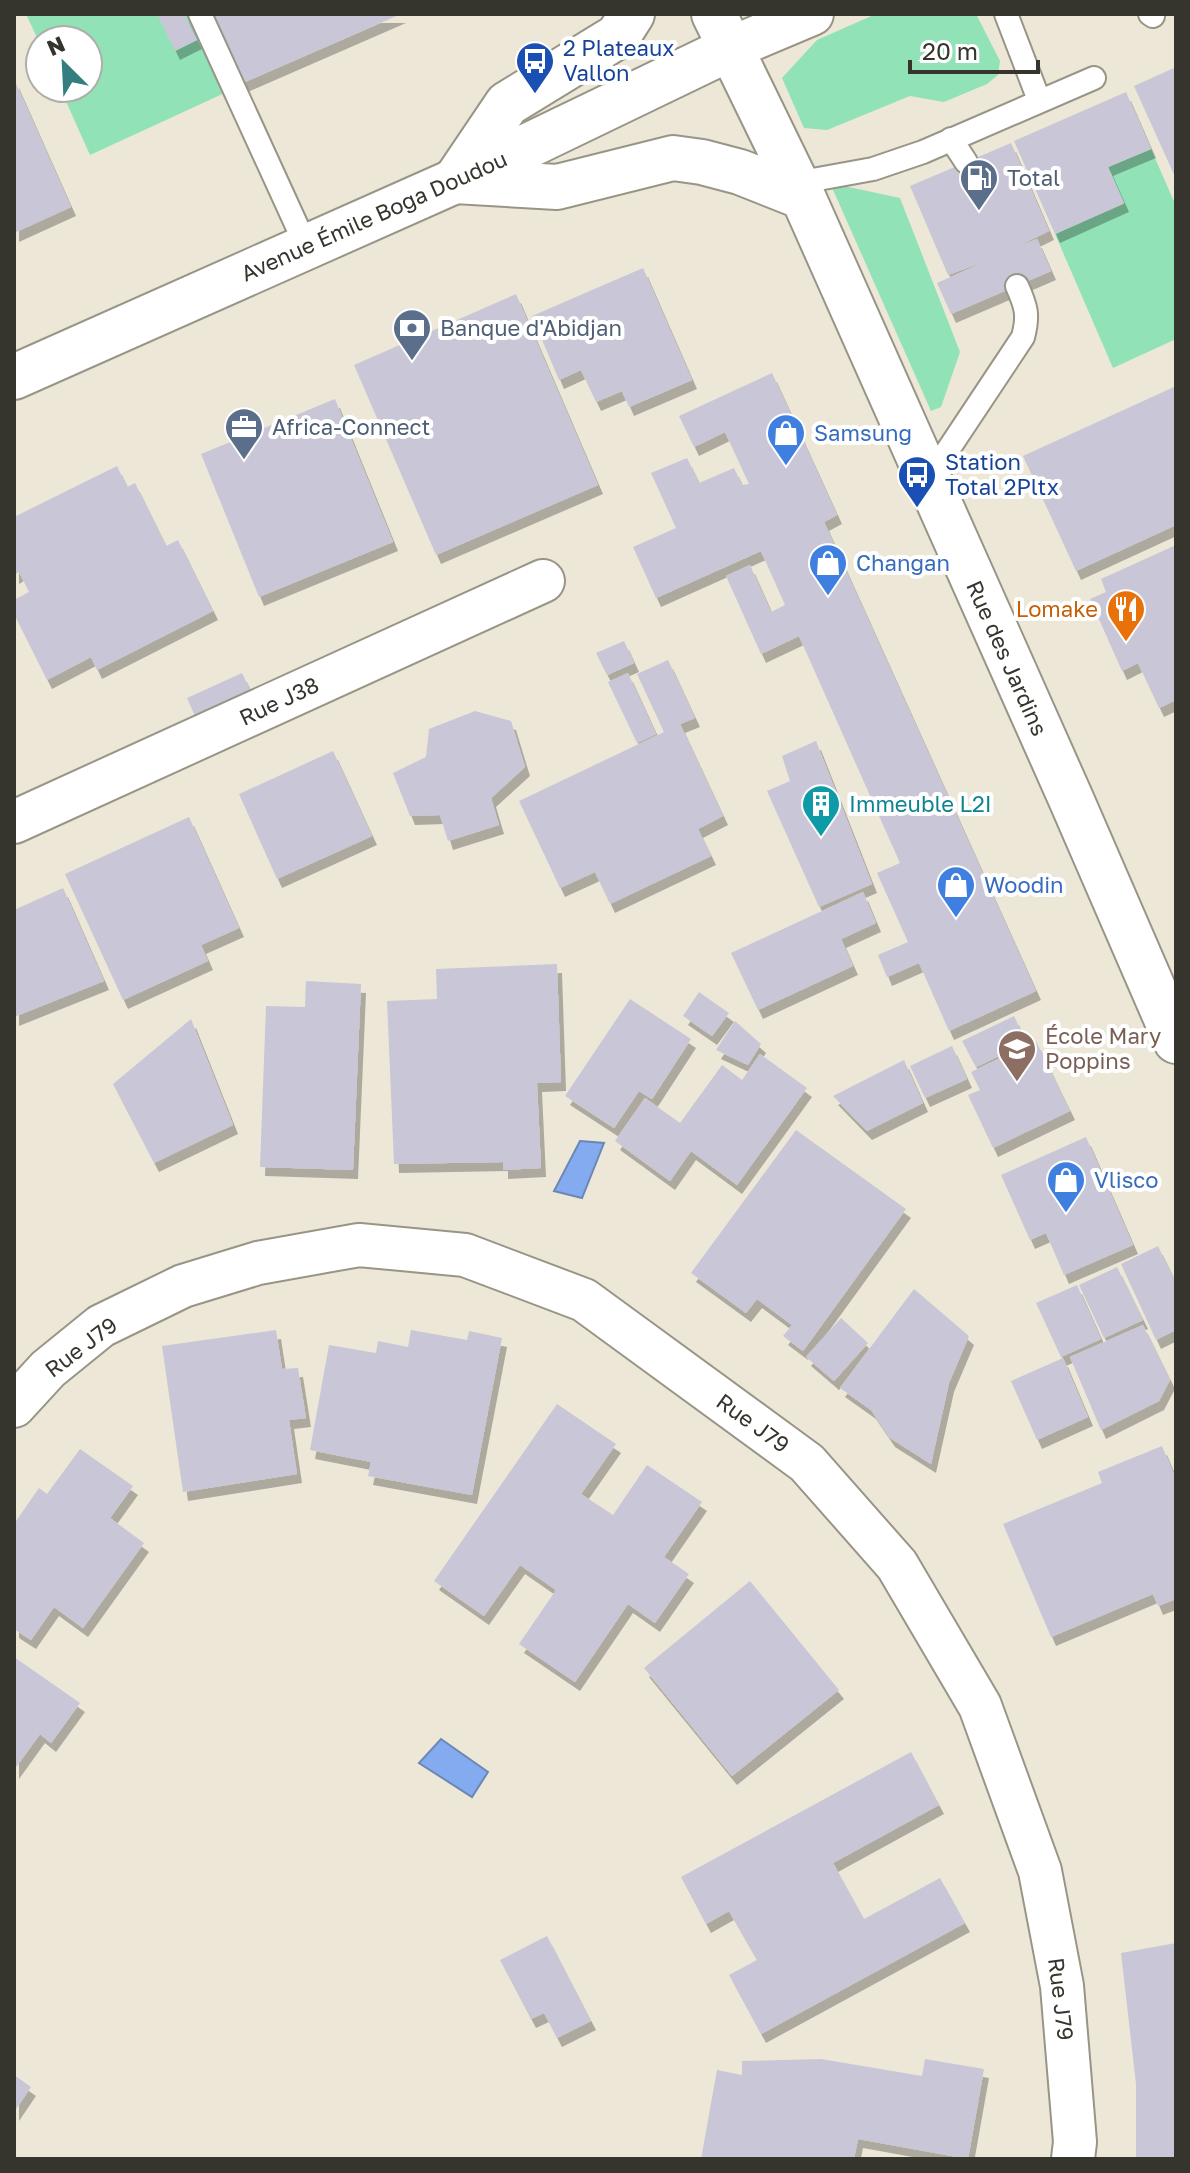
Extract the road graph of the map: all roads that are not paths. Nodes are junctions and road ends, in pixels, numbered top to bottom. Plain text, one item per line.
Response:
1 (200, 14) edge
2 (632, 14) edge
3 (812, 14) edge
4 (1006, 14) edge
5 (722, 31) edge
6 (1094, 78) dead end
7 (1039, 100) junction
8 (951, 139) junction
9 (966, 162) dead end
10 (455, 181) junction
11 (799, 190) junction
12 (307, 248) junction
13 (1017, 286) dead end
14 (14, 377) edge
15 (928, 480) junction
16 (543, 581) dead end
17 (14, 822) edge
18 (1176, 1041) edge
19 (14, 1406) edge
20 (1073, 2159) edge

1 - 12 lane
2 - 10 main road
3 - 5 street
4 - 7 lane
5 - 10 main road, Avenue Émile Boga Doudou
5 - 11 main road, Rue des Jardins
6 - 7 lane
7 - 8 lane
8 - 9 lane
8 - 11 lane
10 - 11 main road
10 - 12 main road, Avenue Émile Boga Doudou
11 - 15 main road, Rue des Jardins
12 - 14 main road, Avenue Émile Boga Doudou
13 - 15 lane
15 - 18 main road, Rue des Jardins
16 - 17 street, Rue J38
19 - 20 street, Rue J79

